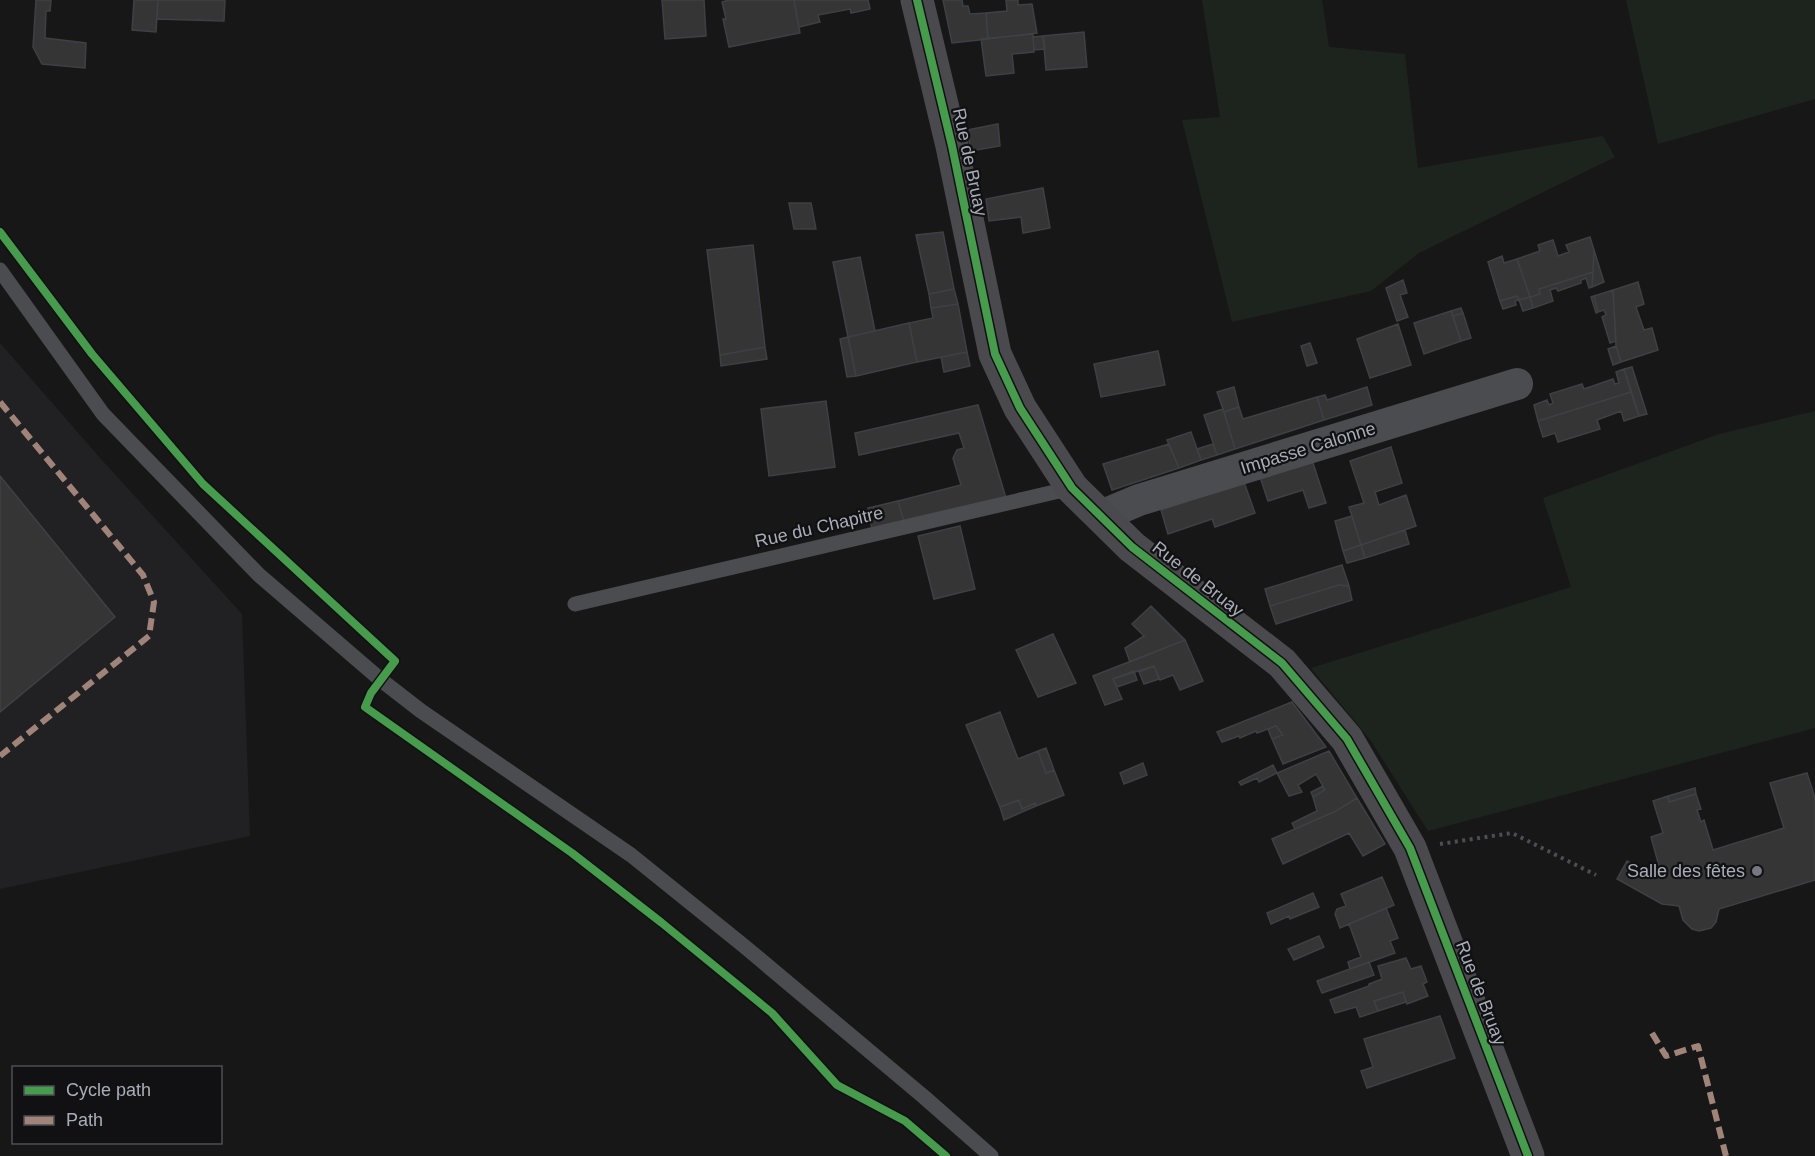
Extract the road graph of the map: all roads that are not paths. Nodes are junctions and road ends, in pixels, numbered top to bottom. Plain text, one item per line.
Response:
1 (917, 0) edge
2 (0, 270) edge
3 (1517, 384) dead end
4 (1072, 488) junction
5 (1101, 516) junction
6 (575, 604) dead end
7 (991, 1156) edge
8 (1528, 1156) edge

1 - 4 street, Rue de Bruay
2 - 7 lane
3 - 5 street, Impasse Calonne
4 - 5 street, Rue de Bruay
4 - 6 lane, Rue du Chapitre
5 - 8 street, Rue de Bruay

